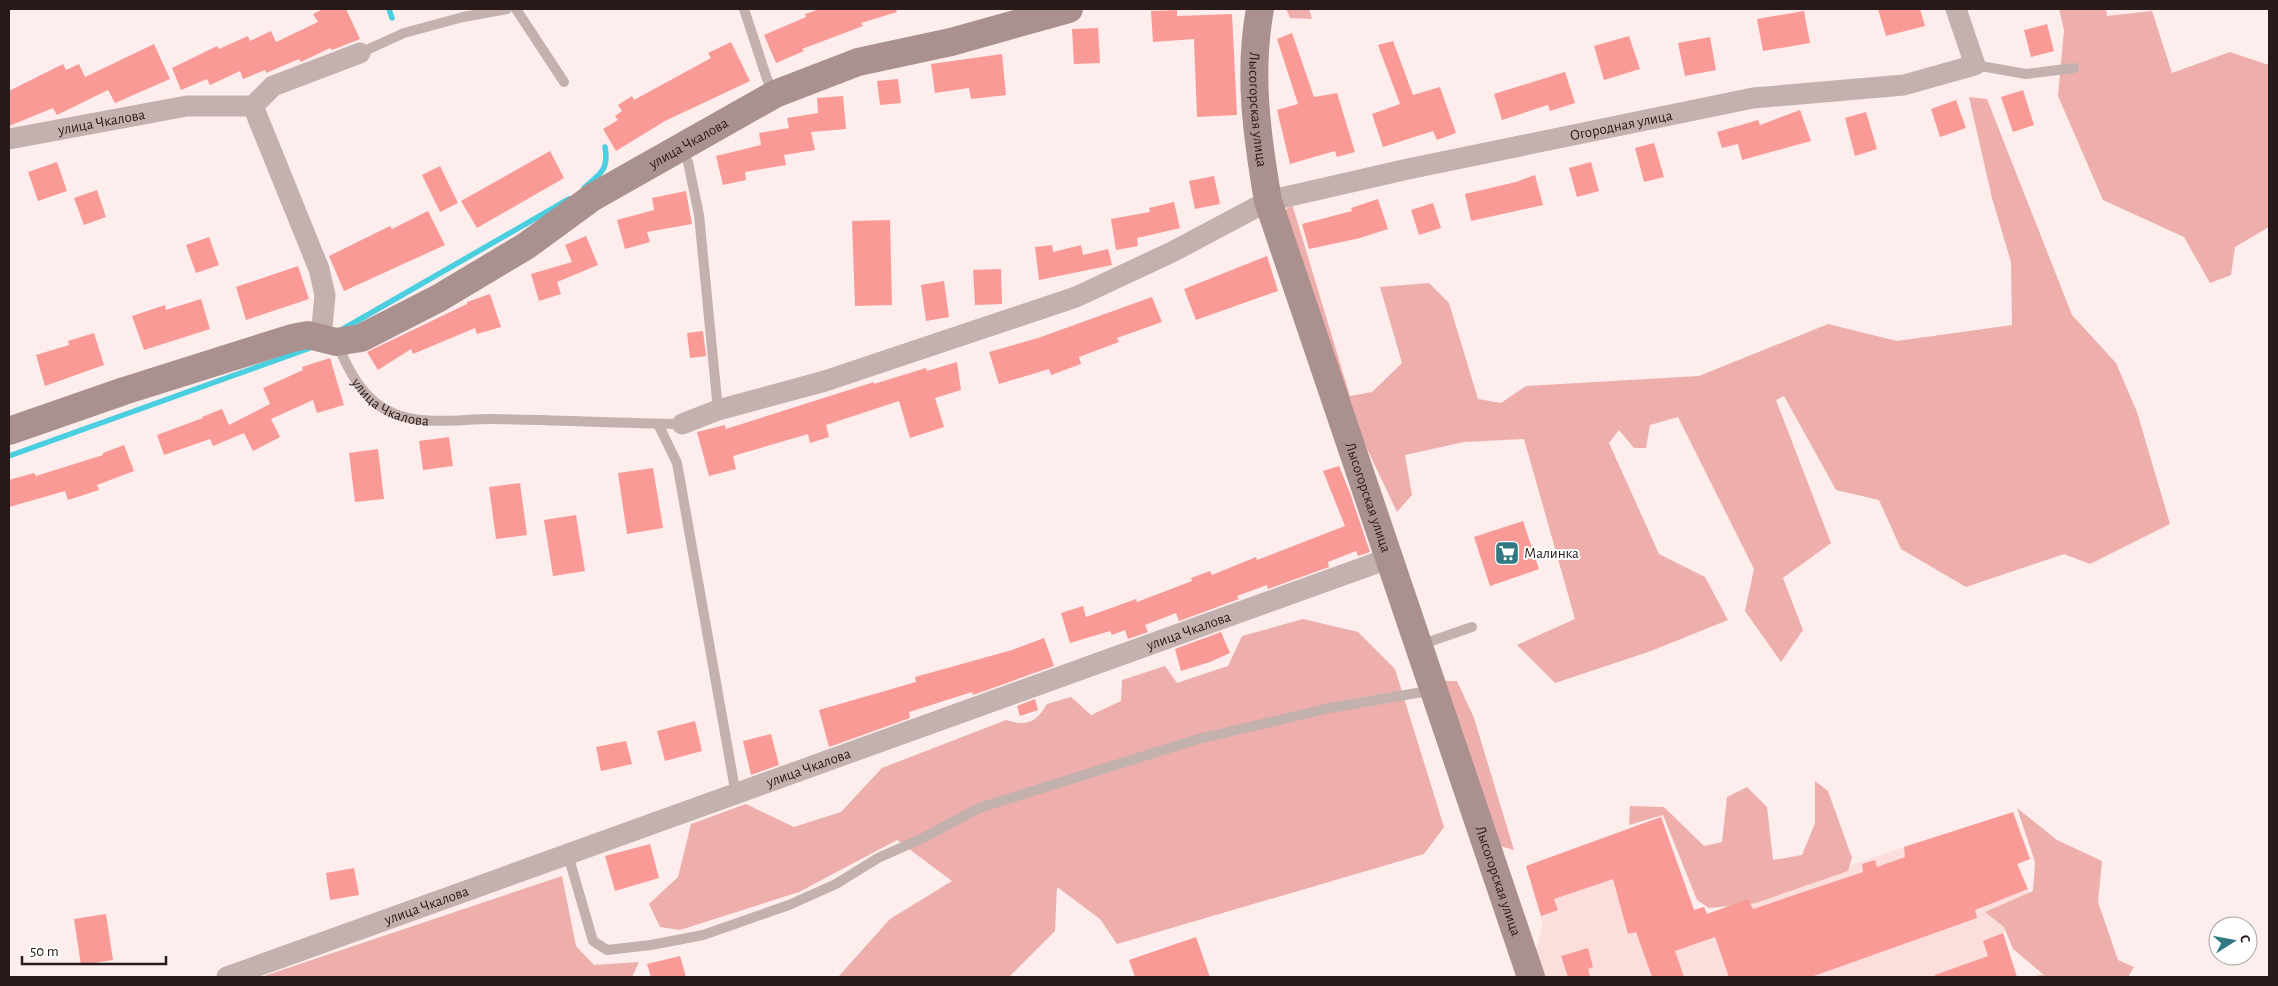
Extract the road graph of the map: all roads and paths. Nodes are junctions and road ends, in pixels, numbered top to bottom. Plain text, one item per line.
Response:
1 (507, 9) edge
2 (516, 9) edge
3 (744, 9) edge
4 (1069, 9) edge
5 (1260, 9) edge
6 (1956, 9) edge
7 (360, 53) joint
8 (1975, 65) junction
9 (2074, 68) dead end
10 (564, 82) dead end
11 (775, 94) junction
12 (253, 106) junction
13 (9, 139) edge
14 (679, 147) junction
15 (1268, 201) junction
16 (328, 339) junction
17 (718, 410) junction
18 (658, 424) junction
19 (682, 424) joint
20 (9, 431) edge
21 (1390, 558) junction
22 (1472, 627) dead end
23 (1420, 645) junction
24 (1435, 690) junction
25 (736, 795) junction
26 (568, 855) junction
27 (227, 977) edge
28 (1531, 977) edge

1 - 7 lane
2 - 10 lane
3 - 11 lane
4 - 11 street, улица Чкалова
5 - 15 street, Лысогорская улица
6 - 8 street
7 - 12 street
8 - 9 lane
8 - 15 street, Огородная улица
11 - 14 street, улица Чкалова
12 - 13 street, улица Чкалова
12 - 16 street
14 - 16 street, улица Чкалова
14 - 17 lane
15 - 17 street, Огородная улица
15 - 21 street, Лысогорская улица
16 - 18 lane, улица Чкалова
16 - 20 street, улица Чкалова
17 - 19 street, Огородная улица
18 - 19 lane, улица Чкалова
18 - 25 lane
21 - 23 street, Лысогорская улица
21 - 25 street, улица Чкалова
22 - 23 lane
23 - 24 street, Лысогорская улица
24 - 26 lane
24 - 28 street, Лысогорская улица
25 - 26 street, улица Чкалова
26 - 27 street, улица Чкалова

